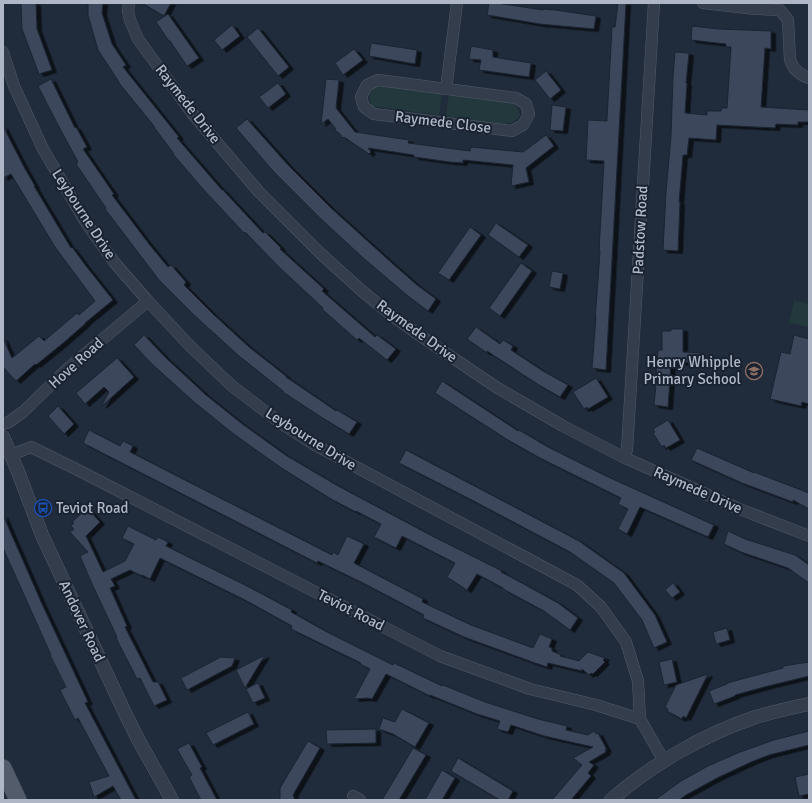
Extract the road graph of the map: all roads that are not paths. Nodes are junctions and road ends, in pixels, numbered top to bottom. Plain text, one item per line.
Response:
1 (129, 3) edge
2 (457, 3) edge
3 (654, 3) edge
4 (703, 3) edge
5 (782, 6) edge
6 (3, 52) edge
7 (809, 78) edge
8 (446, 89) junction
9 (148, 301) junction
10 (3, 424) edge
11 (3, 437) edge
12 (11, 455) junction
13 (623, 457) junction
14 (809, 536) edge
15 (809, 704) edge
16 (640, 719) junction
17 (664, 761) junction
18 (3, 768) edge
19 (18, 800) edge
20 (172, 800) edge
21 (611, 800) edge

1 - 13 street, Raymede Drive
2 - 8 street
3 - 13 street, Padstow Road
4 - 5 street
5 - 7 street
6 - 9 street, Leybourne Drive
8 - 8 street, Raymede Close
9 - 10 street, Hove Road
9 - 16 street, Leybourne Drive
11 - 12 street, Andover Road
12 - 16 street, Teviot Road
12 - 20 street, Andover Road
13 - 14 street, Raymede Drive
15 - 17 street
16 - 17 street, Leybourne Drive
17 - 21 street
18 - 19 main road

